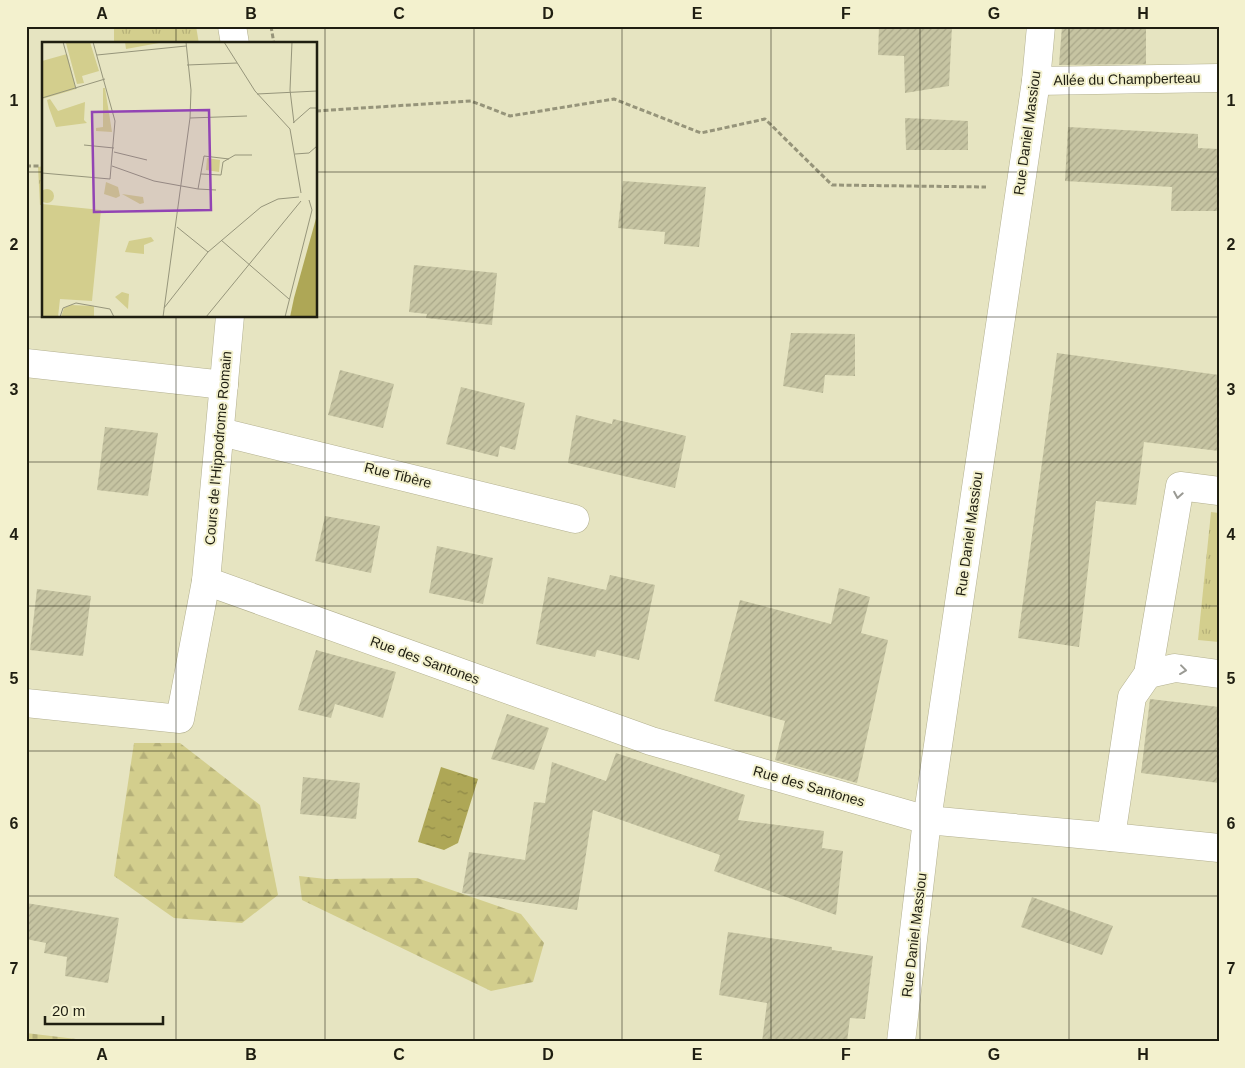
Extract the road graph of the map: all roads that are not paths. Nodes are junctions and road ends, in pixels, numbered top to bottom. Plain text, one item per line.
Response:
1 (232, 26) edge
2 (1041, 26) edge
3 (235, 42) edge
4 (1219, 78) edge
5 (1036, 81) junction
6 (230, 318) edge
7 (26, 362) edge
8 (224, 385) junction
9 (221, 432) junction
10 (1219, 491) edge
11 (575, 519) dead end
12 (206, 581) junction
13 (1148, 674) junction
14 (1219, 674) edge
15 (26, 703) edge
16 (927, 820) junction
17 (1111, 837) junction
18 (1219, 848) edge
19 (901, 1042) edge

1 - 3 street
2 - 5 street, Rue Daniel Massiou
4 - 5 street, Allée du Champberteau
5 - 16 street, Rue Daniel Massiou
6 - 8 street, Cours de l'Hippodrome Romain
7 - 8 street
8 - 9 street, Cours de l'Hippodrome Romain
9 - 11 street, Rue Tibère
9 - 12 street, Cours de l'Hippodrome Romain
10 -> 13 street
12 - 15 street
12 - 16 street, Rue des Santones
13 -> 14 street
13 - 17 street
16 - 17 street, Rue des Santones
16 - 19 street, Rue Daniel Massiou
17 - 18 street, Rue des Santones

